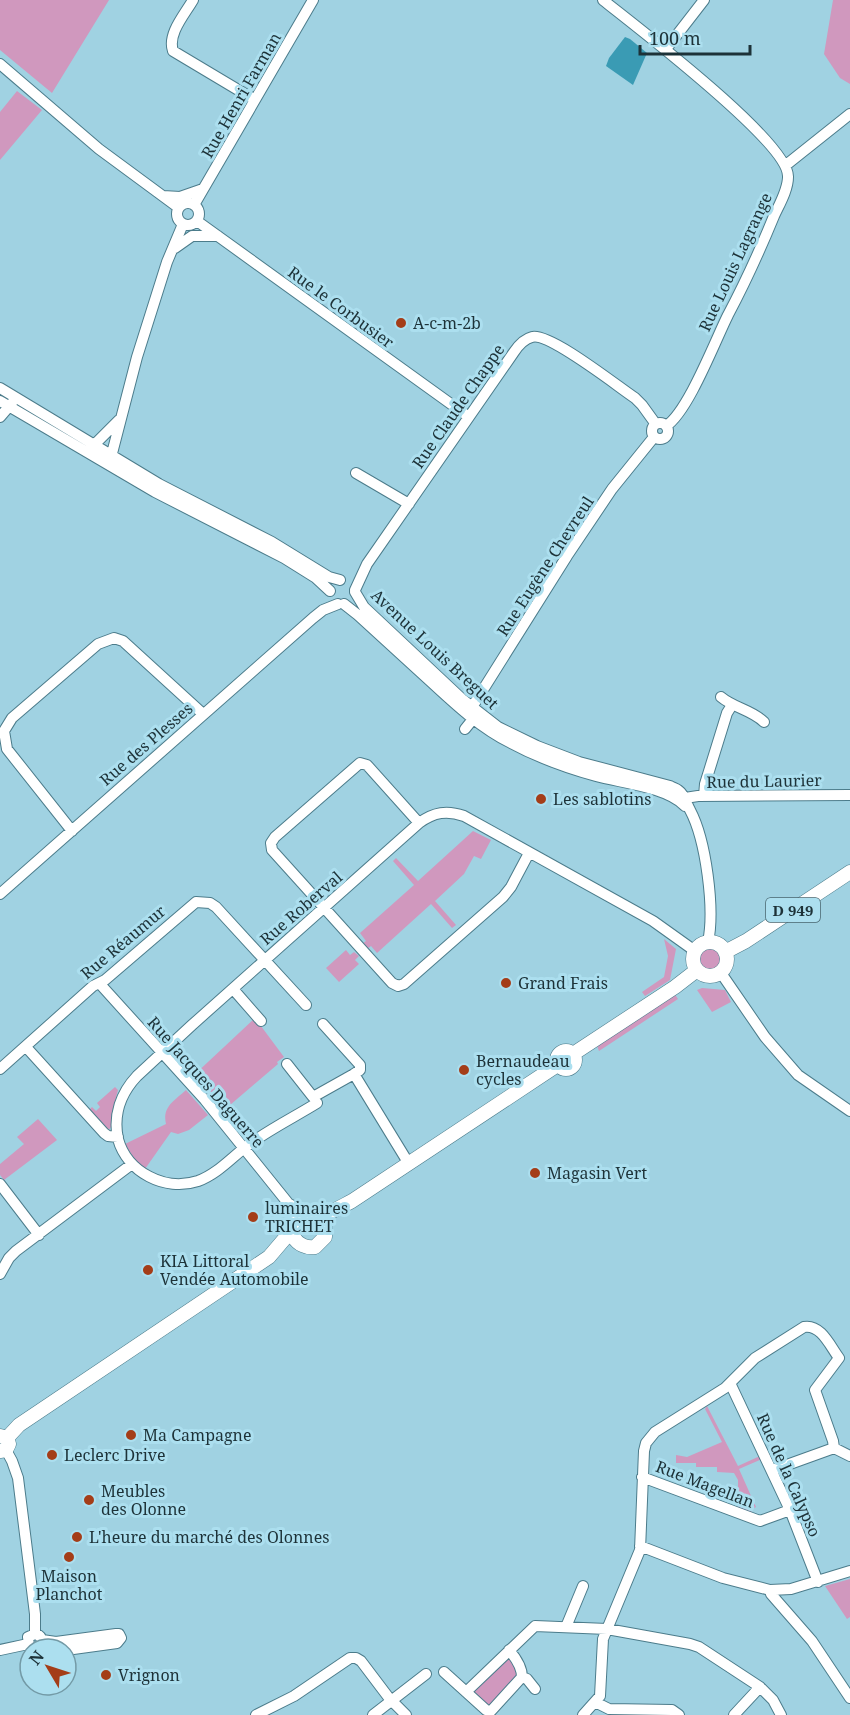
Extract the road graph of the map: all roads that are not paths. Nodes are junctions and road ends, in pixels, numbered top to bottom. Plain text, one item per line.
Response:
1 (193, 0) edge
2 (313, 0) edge
3 (603, 0) edge
4 (704, 0) edge
5 (666, 49) junction
6 (0, 64) edge
7 (255, 100) junction
8 (850, 114) edge
9 (786, 165) junction
10 (204, 189) junction
11 (160, 195) junction
12 (194, 205) junction
13 (179, 208) junction
14 (197, 220) junction
15 (183, 224) junction
16 (218, 236) junction
17 (171, 251) junction
18 (0, 388) edge
19 (8, 402) edge
20 (0, 417) edge
21 (121, 417) junction
22 (469, 417) junction
23 (661, 425) junction
24 (654, 437) joint
25 (90, 448) junction
26 (110, 460) junction
27 (356, 473) dead end
28 (409, 504) junction
29 (367, 564) junction
30 (341, 580) junction
31 (355, 591) junction
32 (330, 592) junction
33 (341, 604) junction
34 (313, 618) junction
35 (720, 697) dead end
36 (732, 705) junction
37 (203, 714) junction
38 (471, 714) junction
39 (764, 722) dead end
40 (465, 729) dead end
41 (850, 795) edge
42 (704, 796) junction
43 (682, 799) junction
44 (419, 823) junction
45 (72, 831) junction
46 (529, 853) junction
47 (850, 872) edge
48 (0, 894) edge
49 (324, 908) junction
50 (708, 942) junction
51 (695, 951) junction
52 (725, 952) junction
53 (264, 961) junction
54 (697, 970) junction
55 (720, 973) junction
56 (100, 984) junction
57 (233, 989) junction
58 (306, 1005) dead end
59 (261, 1021) dead end
60 (323, 1024) dead end
61 (26, 1047) junction
62 (162, 1052) junction
63 (287, 1064) dead end
64 (0, 1069) edge
65 (354, 1074) junction
66 (317, 1103) dead end
67 (850, 1111) edge
68 (118, 1137) junction
69 (244, 1148) junction
70 (132, 1164) junction
71 (409, 1164) junction
72 (0, 1184) edge
73 (352, 1201) junction
74 (288, 1203) junction
75 (311, 1214) junction
76 (293, 1226) junction
77 (326, 1230) junction
78 (39, 1235) junction
79 (302, 1246) junction
80 (269, 1257) junction
81 (0, 1274) edge
82 (730, 1383) junction
83 (3, 1444) edge
84 (834, 1448) junction
85 (850, 1456) edge
86 (772, 1470) junction
87 (642, 1477) junction
88 (790, 1510) junction
89 (640, 1546) junction
90 (850, 1571) edge
91 (818, 1582) junction
92 (583, 1586) dead end
93 (770, 1590) junction
94 (566, 1627) junction
95 (607, 1629) junction
96 (36, 1637) edge
97 (78, 1639) edge
98 (18, 1647) edge
99 (78, 1648) edge
100 (0, 1650) edge
101 (509, 1650) junction
102 (444, 1672) dead end
103 (426, 1674) dead end
104 (522, 1677) junction
105 (760, 1687) junction
106 (535, 1689) dead end
107 (466, 1692) junction
108 (850, 1698) edge
109 (392, 1701) junction
110 (596, 1702) junction
111 (642, 1712) edge
112 (256, 1715) edge
113 (373, 1715) edge
114 (406, 1715) edge
115 (583, 1715) edge
116 (680, 1715) edge
117 (734, 1715) edge
118 (781, 1715) edge

1 - 7 street
2 - 7 street, Rue Henri Farman
3 - 5 street
4 - 5 street
5 - 9 street
6 - 11 street
7 - 10 street, Rue Henri Farman
8 - 9 street
9 - 23 street, Rue Louis Lagrange
10 - 11 street
10 - 12 street, Rue Henri Farman
11 - 13 street
12 - 13 street
12 - 14 street
13 - 15 street
14 - 15 street
14 - 16 street, Rue le Corbusier
15 - 17 street
16 - 17 street
16 - 22 street, Rue le Corbusier
17 - 21 street
18 - 19 street
19 - 20 street
19 - 25 street
21 - 25 street
21 - 26 street
22 - 23 street, Rue Claude Chappe
22 - 28 street, Rue Claude Chappe
23 - 24 street, Rue Louis Lagrange
24 - 38 street, Rue Eugène Chevreul
25 - 26 street
26 - 30 street
26 - 32 street
27 - 28 street
28 - 29 street, Rue Claude Chappe
29 - 30 street, Rue Claude Chappe
29 - 31 street, Rue Claude Chappe
30 - 31 street
30 - 32 street
31 - 33 street
31 - 38 street, Avenue Louis Breguet
32 - 33 street
32 - 34 street, Rue des Plesses
33 - 34 street, Rue des Plesses
33 - 38 street, Avenue Louis Breguet
34 - 37 street, Rue des Plesses
35 - 36 street
36 - 39 street
36 - 42 street
37 - 45 street, Rue des Plesses
37 - 45 street
38 - 40 street, Rue Eugène Chevreul
38 - 43 street, Avenue Louis Breguet
41 - 42 street, Rue du Laurier
42 - 43 street, Rue du Laurier
43 - 50 street
44 - 46 street, Rue Roberval
44 - 49 street, Rue Roberval
44 - 49 street
45 - 48 street, Rue des Plesses
46 - 49 street
46 - 51 street, Rue Roberval
47 - 52 main road, D 949
49 - 53 street, Rue Roberval
50 - 51 main road
50 - 52 main road
51 - 54 main road
52 - 55 main road
53 - 56 street, Rue Réaumur
53 - 57 street, Rue Roberval
53 - 58 street
54 - 55 main road
54 - 71 main road
55 - 67 street
56 - 61 street, Rue Réaumur
56 - 62 street, Rue Jacques Daguerre
57 - 59 street
57 - 62 street, Rue Roberval
60 - 65 street
61 - 64 street, Rue Réaumur
61 - 68 street
62 - 68 street, Rue Roberval
62 - 69 street, Rue Jacques Daguerre
63 - 65 street
65 - 71 street
66 - 69 street, Rue Roberval
68 - 70 street, Rue Roberval
69 - 70 street, Rue Roberval
69 - 74 street, Rue Jacques Daguerre
70 - 78 street
71 - 73 main road
72 - 78 street
73 - 75 main road
73 - 77 main road
74 - 75 street
74 - 76 street
75 - 76 main road
75 - 77 main road
76 - 79 main road
76 - 80 main road
77 - 79 main road
78 - 81 street
79 - 80 main road
80 - 83 main road
82 - 84 street
82 - 86 street, Rue de la Calypso
82 - 87 street
83 - 96 street
84 - 85 street
84 - 86 street
86 - 88 street, Rue de la Calypso
87 - 88 street, Rue Magellan
87 - 89 street
88 - 91 street, Rue de la Calypso
89 - 93 street
89 - 95 street
90 - 91 street
91 - 93 street
92 - 94 street
93 - 108 street
94 - 95 street
94 - 101 street
95 - 105 street
95 - 110 street
97 - 99 street
98 - 100 street
101 - 104 street
101 - 107 street
102 - 107 street
103 - 109 street
104 - 106 street
104 - 107 street
105 - 117 street
105 - 118 street
109 - 112 street
109 - 113 street
109 - 114 street
110 - 111 street
110 - 115 street
111 - 116 street

